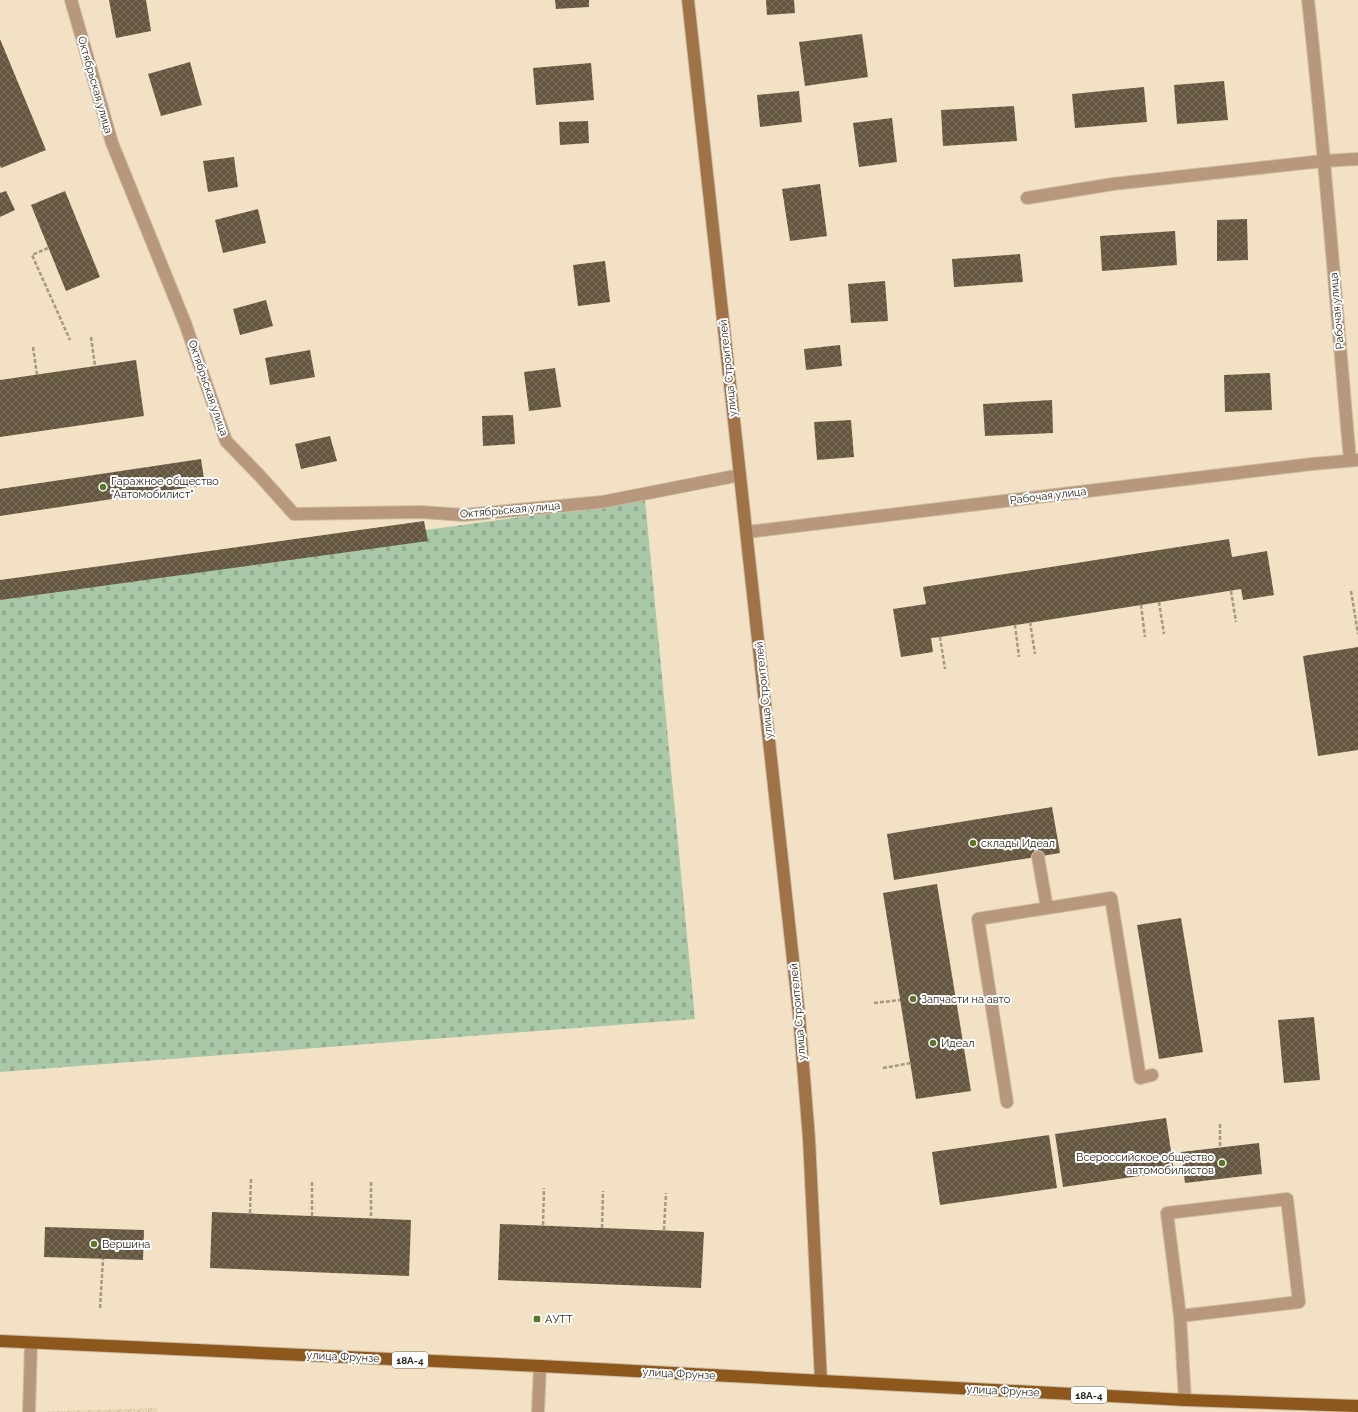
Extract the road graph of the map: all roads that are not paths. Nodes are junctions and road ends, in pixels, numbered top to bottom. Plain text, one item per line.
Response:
1 (71, 0) edge
2 (688, 0) edge
3 (1308, 0) edge
4 (1358, 159) edge
5 (1324, 161) junction
6 (1027, 198) dead end
7 (1354, 460) edge
8 (740, 475) junction
9 (747, 532) junction
10 (1038, 857) dead end
11 (1047, 908) junction
12 (1152, 1075) dead end
13 (1007, 1102) dead end
14 (1180, 1316) junction
15 (0, 1341) edge
16 (32, 1343) junction
17 (540, 1366) junction
18 (820, 1381) junction
19 (1185, 1400) junction
20 (1358, 1406) edge
21 (29, 1412) edge
22 (538, 1412) edge

1 - 8 street, Октябрьская улица
2 - 8 street, улица Строителей
3 - 5 street, Рабочая улица
4 - 5 street
5 - 6 street
5 - 7 street, Рабочая улица
7 - 9 street, Рабочая улица
8 - 9 street, улица Строителей
9 - 18 street, улица Строителей
10 - 11 street
11 - 12 street
11 - 13 street
14 - 14 street
14 - 19 street
15 - 16 main road, улица Фрунзе / 18А-4
16 - 17 main road, улица Фрунзе / 18А-4
16 - 21 street
17 - 18 main road, улица Фрунзе / 18А-4
17 - 22 street
18 - 19 main road, улица Фрунзе / 18А-4
19 - 20 main road, улица Фрунзе / 18А-4

